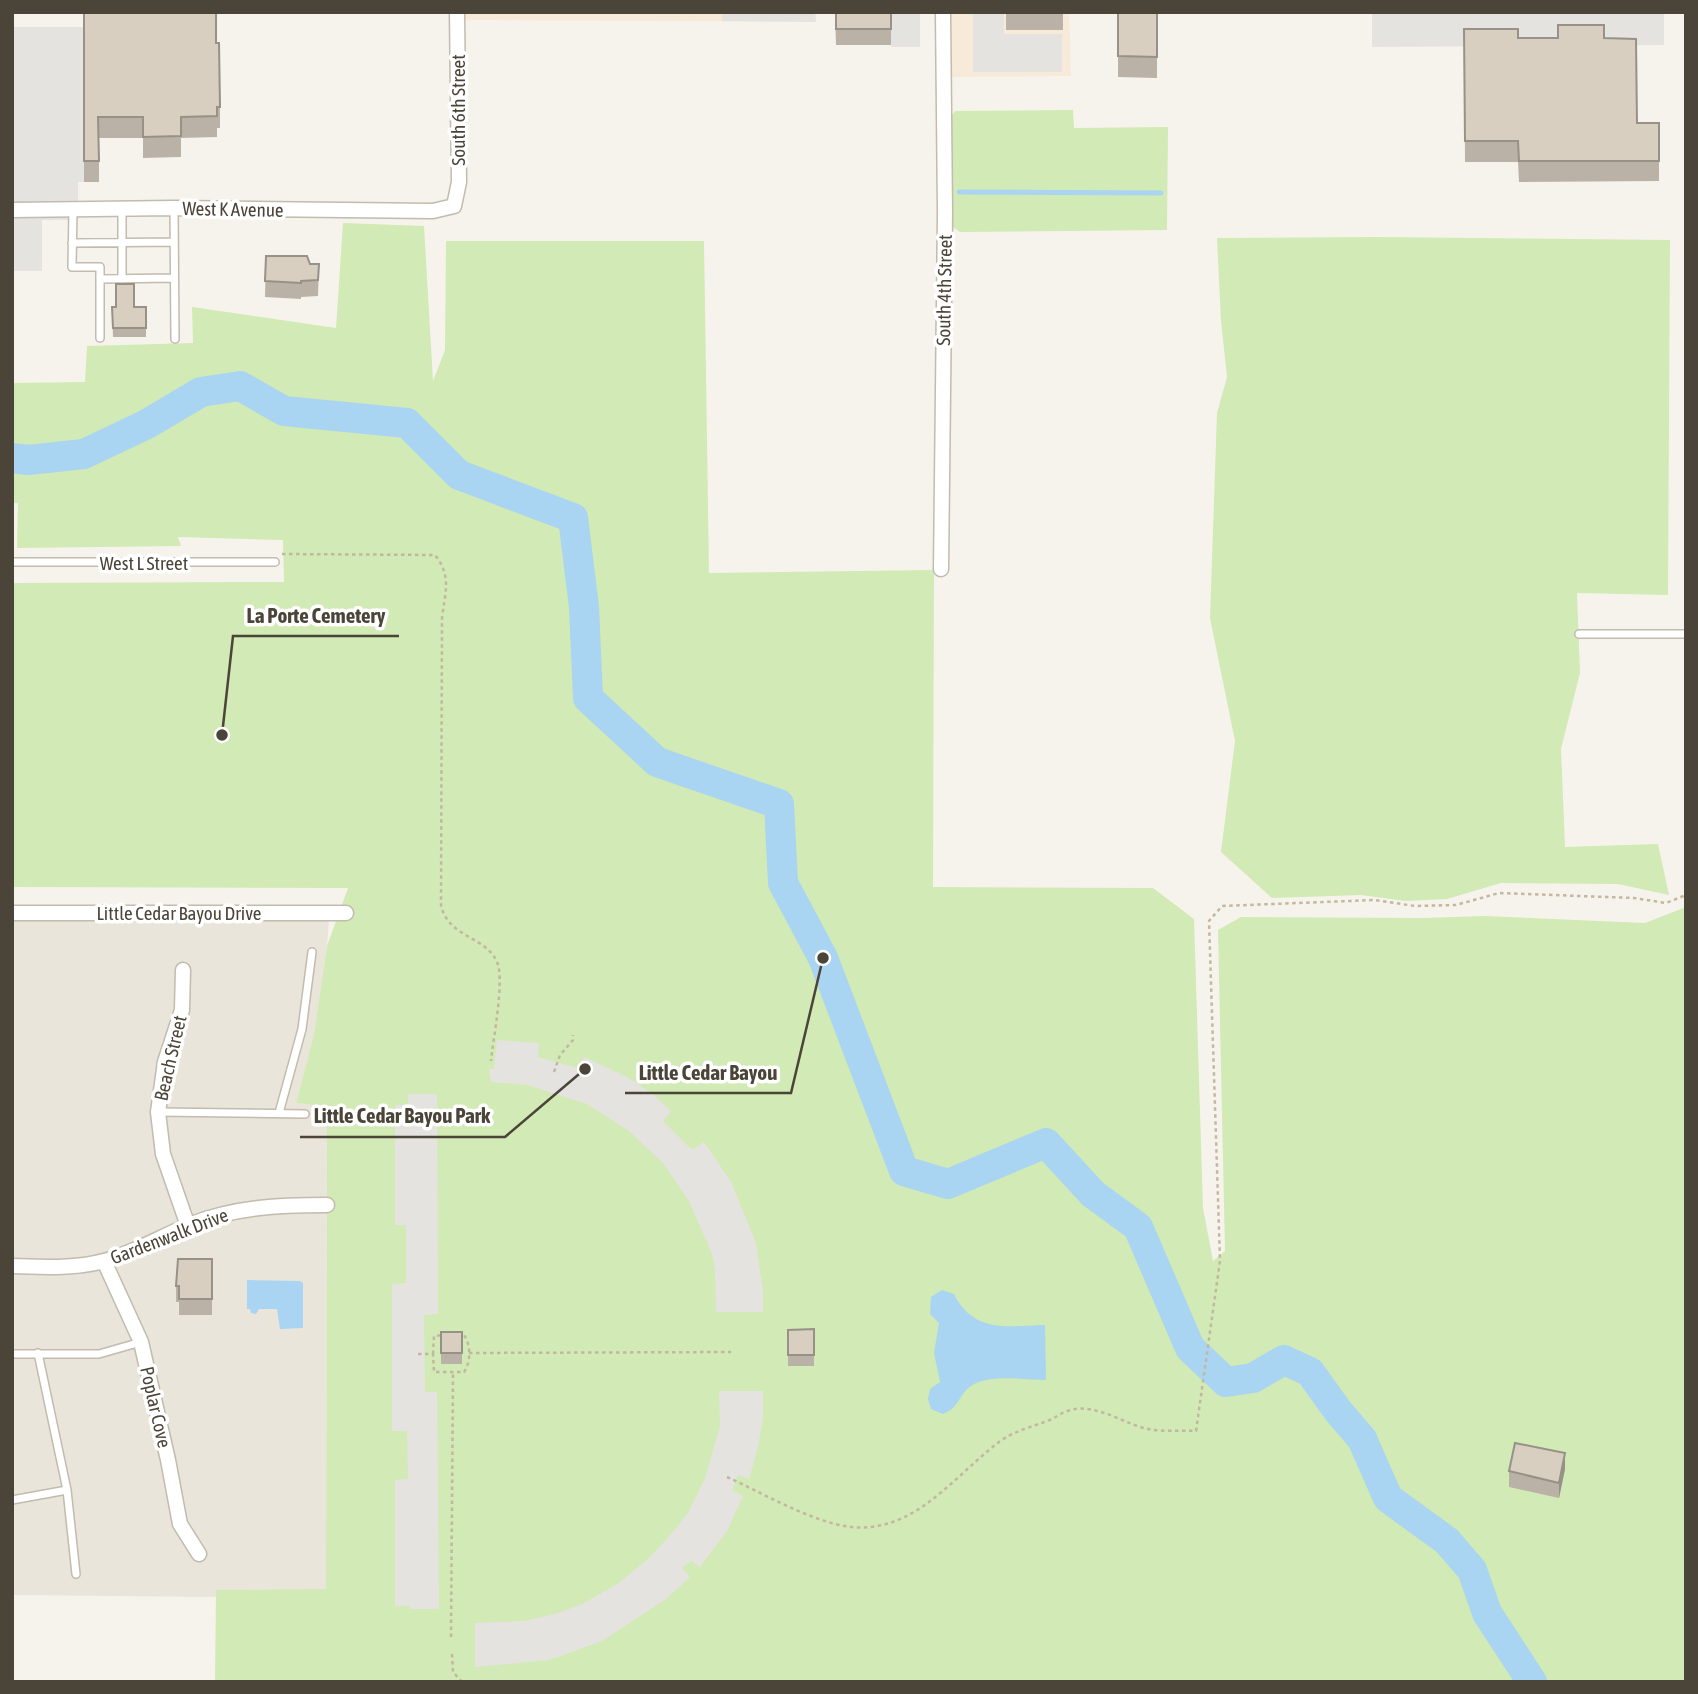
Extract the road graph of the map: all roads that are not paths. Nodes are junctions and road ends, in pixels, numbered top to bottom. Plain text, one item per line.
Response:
1 (457, 12) edge
2 (943, 12) edge
3 (454, 206) joint
4 (174, 208) junction
5 (73, 209) junction
6 (122, 209) junction
7 (12, 210) edge
8 (122, 242) junction
9 (174, 242) junction
10 (72, 243) junction
11 (174, 278) junction
12 (100, 279) junction
13 (122, 279) junction
14 (100, 338) dead end
15 (175, 338) dead end
16 (275, 558) road end
17 (12, 562) edge
18 (941, 569) dead end
19 (1579, 634) dead end
20 (1686, 634) edge
21 (12, 913) edge
22 (346, 914) dead end
23 (312, 952) dead end
24 (183, 970) dead end
25 (158, 1112) junction
26 (279, 1113) junction
27 (305, 1114) dead end
28 (327, 1205) dead end
29 (188, 1226) junction
30 (104, 1261) junction
31 (12, 1266) edge
32 (141, 1342) junction
33 (38, 1353) junction
34 (12, 1354) edge
35 (67, 1490) junction
36 (12, 1500) edge
37 (199, 1554) dead end
38 (76, 1574) dead end

1 - 3 street, South 6th Street
2 - 18 street, South 4th Street
3 - 4 street, West K Avenue
4 - 6 street, West K Avenue
4 - 9 lane
5 - 6 street, West K Avenue
5 - 7 street, West K Avenue
5 - 10 lane
6 - 8 lane
8 - 9 lane
8 - 10 lane
8 - 13 lane
9 - 11 lane
10 - 12 lane
11 - 13 lane
11 - 15 lane
12 - 13 lane
12 - 14 lane
16 - 17 lane, West L Street
19 - 20 lane
21 - 22 street, Little Cedar Bayou Drive
23 - 26 lane
24 - 25 street, Beach Street
25 - 26 lane
25 - 29 street, Beach Street
26 - 27 lane
28 - 29 street, Gardenwalk Drive
29 - 30 street, Gardenwalk Drive
30 - 31 street, Gardenwalk Drive
30 - 32 street, Poplar Cove
32 - 33 lane
32 - 37 street, Poplar Cove
33 - 34 lane
33 - 35 lane
35 - 36 lane
35 - 38 lane

